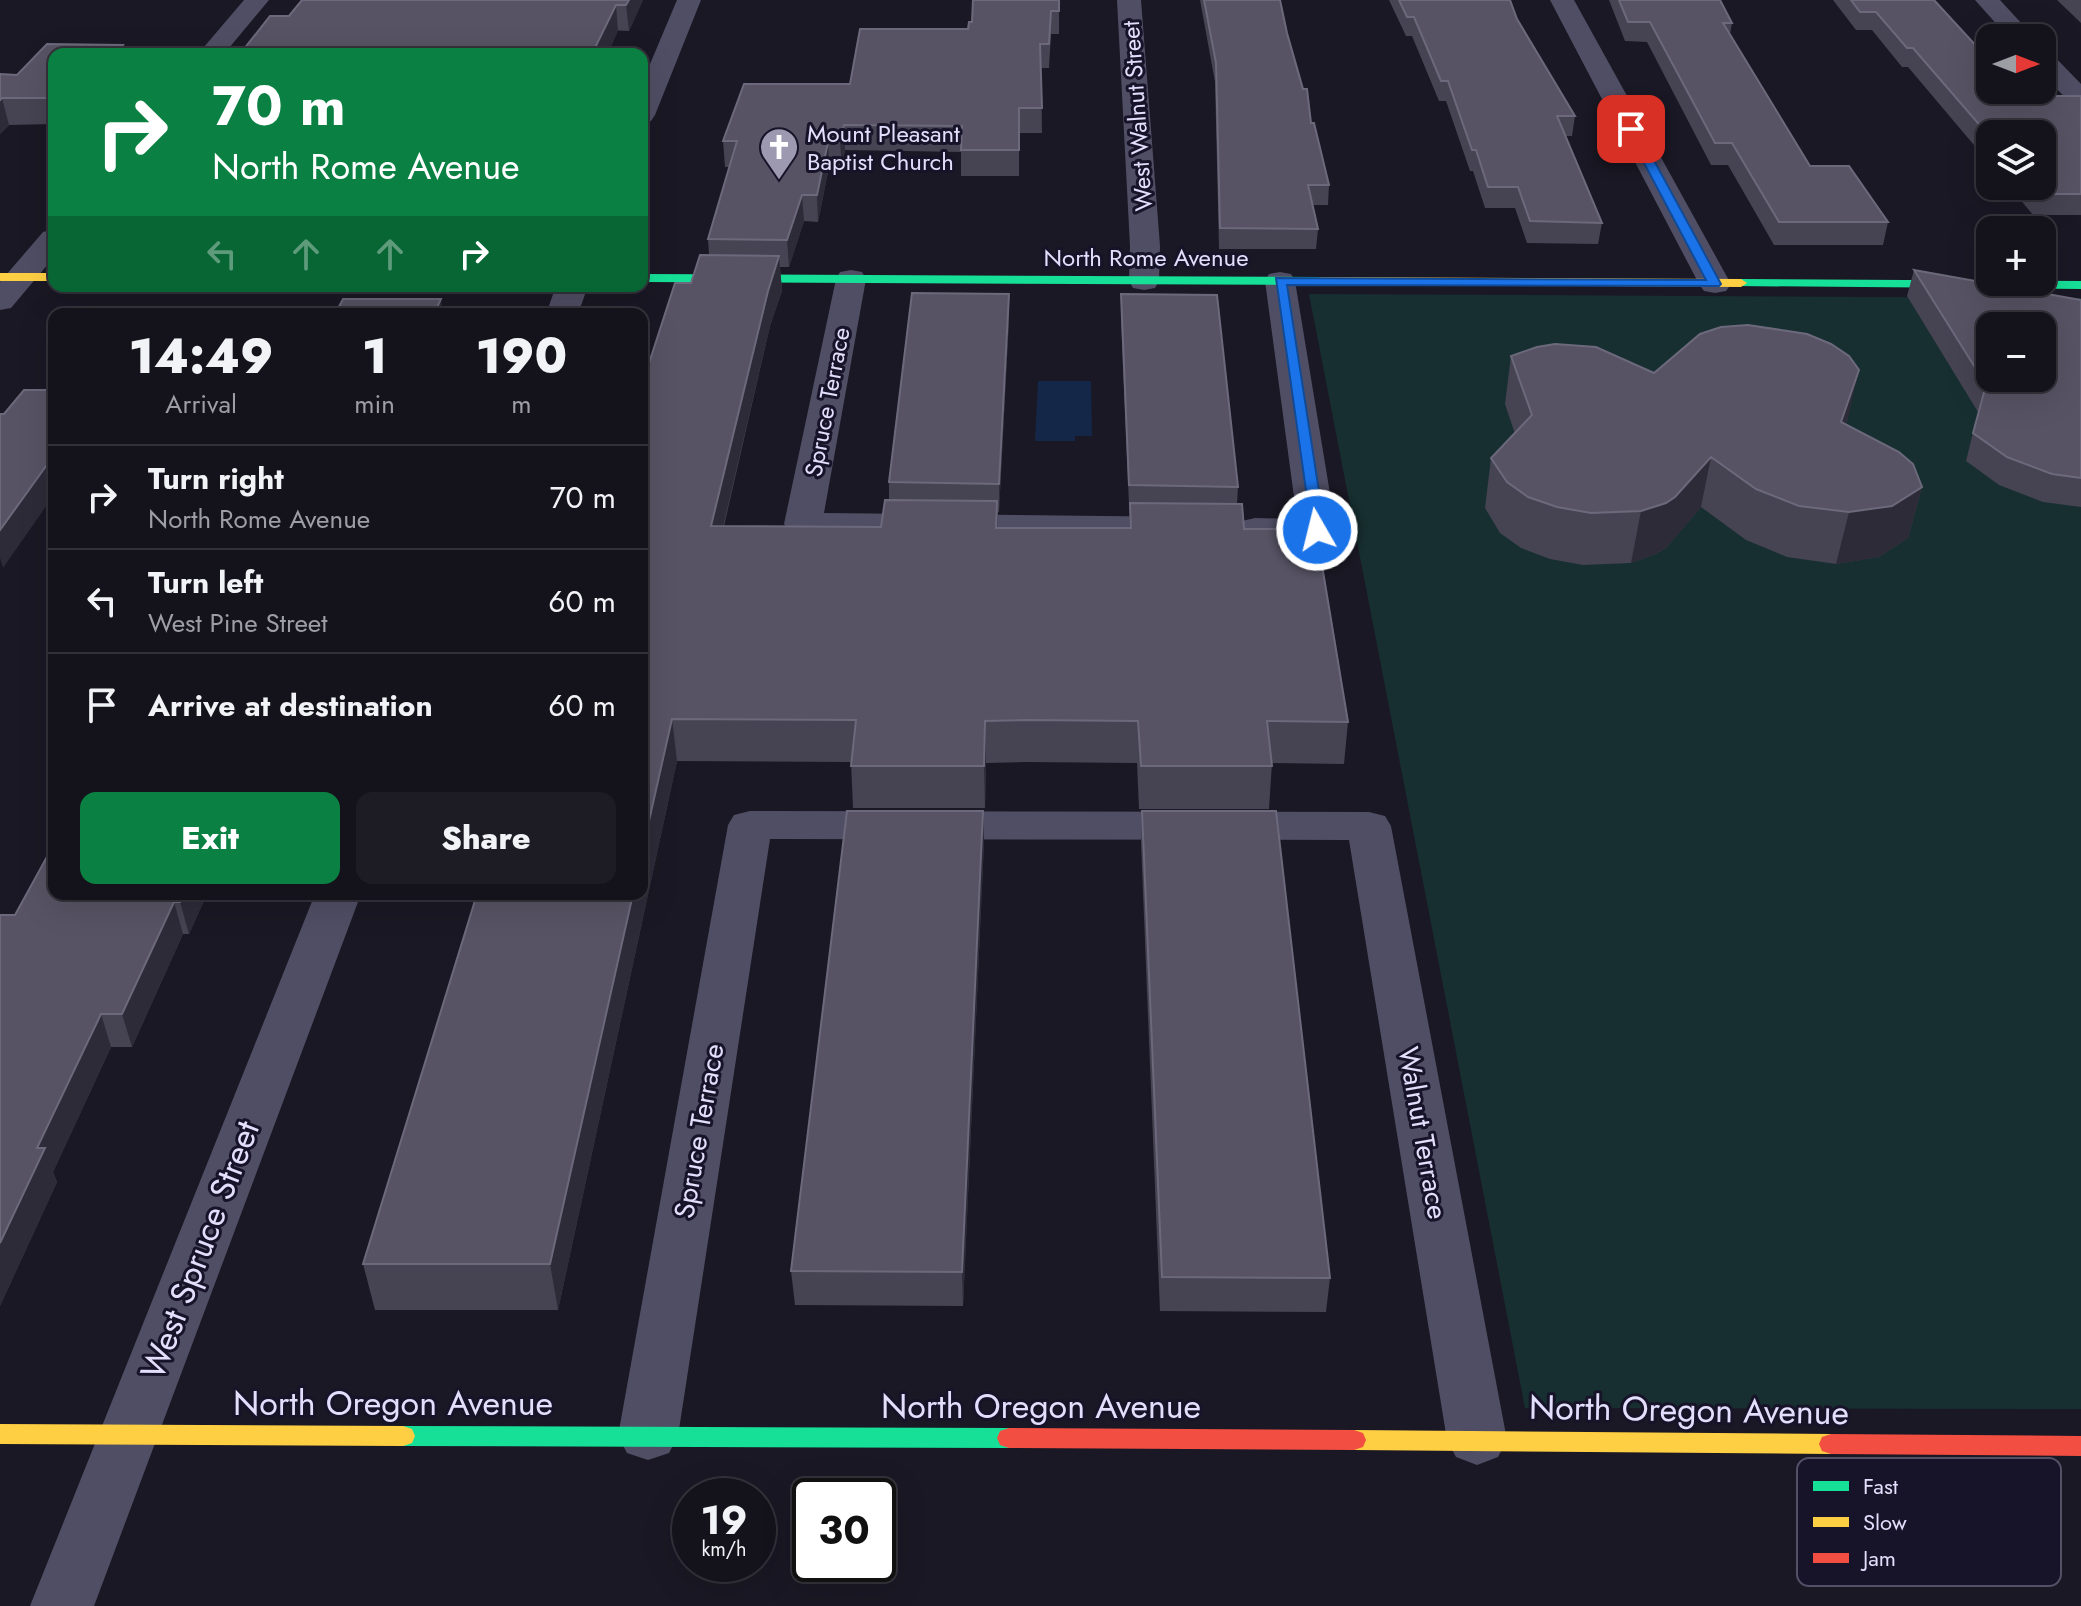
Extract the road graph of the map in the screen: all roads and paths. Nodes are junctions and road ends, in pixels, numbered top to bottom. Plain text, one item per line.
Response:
1 (257, 0) edge
2 (689, 0) edge
3 (1129, 0) edge
4 (1562, 0) edge
5 (1987, 0) edge
6 (2010, 24) edge
7 (216, 48) edge
8 (2056, 73) edge
9 (2081, 99) edge
10 (648, 100) edge
11 (48, 243) edge
12 (10, 277) edge
13 (48, 277) edge
14 (648, 278) edge
15 (851, 279) junction
16 (1144, 281) junction
17 (1280, 281) junction
18 (1715, 284) junction
19 (2081, 285) edge
20 (0, 301) edge
21 (1369, 826) joint
22 (336, 900) edge
23 (0, 1434) edge
24 (129, 1435) junction
25 (648, 1436) junction
26 (1477, 1440) junction
27 (2081, 1446) edge
28 (62, 1606) edge

1 - 7 street
2 - 10 street
3 - 16 street, West Walnut Street
4 - 18 street
5 - 6 street
8 - 9 street
11 - 12 street
12 - 13 street
12 - 20 street
14 - 15 street, North Rome Avenue
15 - 16 street, North Rome Avenue
15 - 17 street, Spruce Terrace
16 - 17 street, North Rome Avenue
17 - 18 street, North Rome Avenue
18 - 19 street, North Rome Avenue
21 - 25 street, Spruce Terrace
21 - 26 street, Walnut Terrace
22 - 24 street, West Spruce Street
23 - 24 street, North Oregon Avenue
24 - 25 street, North Oregon Avenue
24 - 28 street, West Spruce Street
25 - 26 street, North Oregon Avenue
26 - 27 street, North Oregon Avenue

